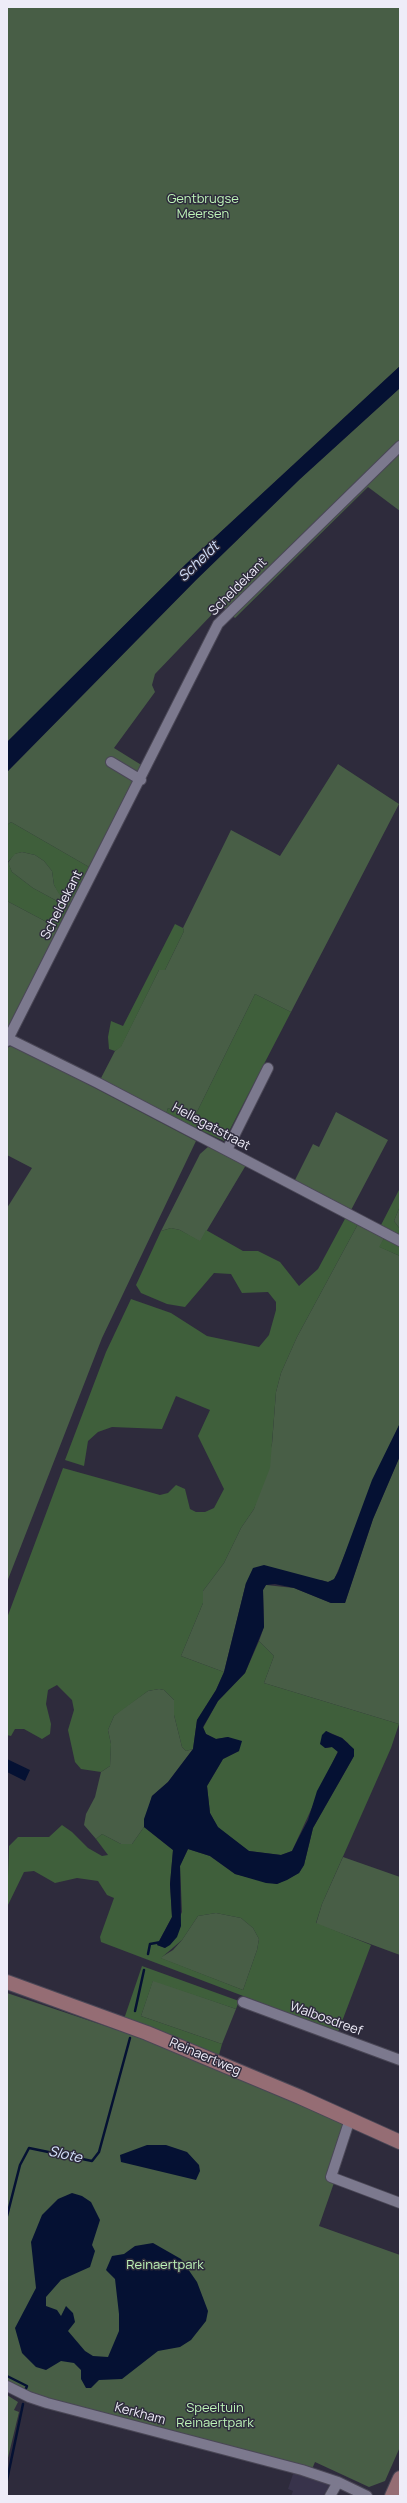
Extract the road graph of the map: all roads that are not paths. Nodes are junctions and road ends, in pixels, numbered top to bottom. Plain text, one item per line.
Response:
1 (400, 446) edge
2 (111, 762) dead end
3 (141, 780) junction
4 (8, 1040) edge
5 (268, 1068) dead end
6 (227, 1150) junction
7 (400, 1241) edge
8 (7, 1982) edge
9 (243, 2002) dead end
10 (400, 2060) edge
11 (350, 2119) junction
12 (400, 2142) edge
13 (400, 2203) edge
14 (7, 2386) edge
15 (400, 2478) edge
16 (338, 2482) junction
17 (330, 2496) edge
18 (368, 2496) edge
19 (392, 2496) edge

1 - 3 street, Scheldekant
2 - 3 street
3 - 4 street, Scheldekant
4 - 6 street, Hellegatstraat
5 - 6 street
6 - 7 street, Hellegatstraat
8 - 11 main road, Reinaertweg
9 - 10 street, Walbosdreef
11 - 12 main road, Reinaertweg
11 - 13 street
14 - 16 street, Kerkham
15 - 19 main road
16 - 17 street
16 - 18 street, Kerkham

